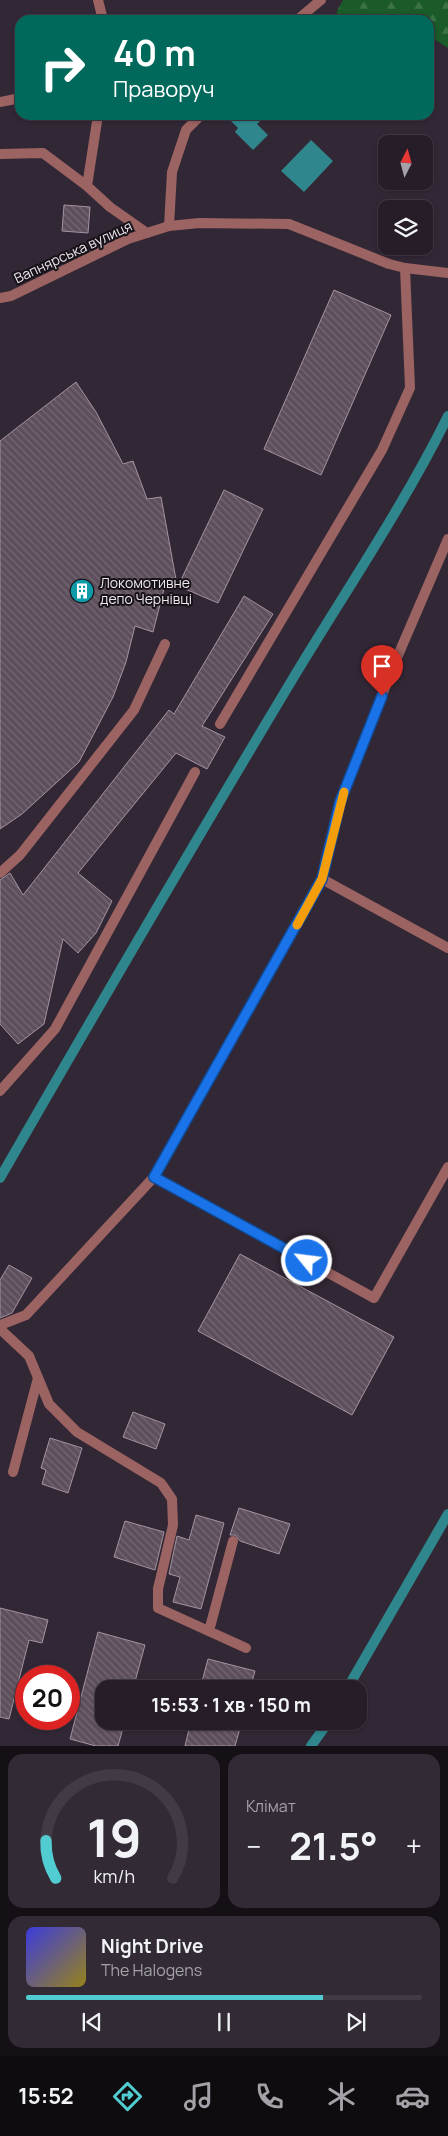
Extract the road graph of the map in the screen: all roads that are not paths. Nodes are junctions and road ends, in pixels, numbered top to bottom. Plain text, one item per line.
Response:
1 (98, 0) edge
2 (320, 0) edge
3 (102, 15) edge
4 (303, 15) edge
5 (15, 99) edge
6 (0, 102) edge
7 (97, 120) edge
8 (196, 120) edge
9 (0, 154) edge
10 (87, 186) junction
11 (169, 226) junction
12 (147, 233) junction
13 (405, 268) junction
14 (448, 273) edge
15 (0, 298) edge
16 (448, 539) edge
17 (165, 644) dead end
18 (220, 724) dead end
19 (195, 772) dead end
20 (0, 873) edge
21 (322, 879) junction
22 (448, 948) edge
23 (0, 1091) edge
24 (448, 1168) edge
25 (154, 1177) junction
26 (0, 1327) edge
27 (38, 1378) junction
28 (13, 1472) dead end
29 (233, 1541) dead end
30 (209, 1631) junction
31 (246, 1648) dead end

1 - 3 street
2 - 4 street
5 - 6 street
7 - 10 street
8 - 11 street
9 - 10 street
10 - 12 street
11 - 12 street, Вапнярська вулиця
11 - 13 street, Вапнярська вулиця
12 - 15 street, Вапнярська вулиця
13 - 14 street, Вапнярська вулиця
13 - 18 street
16 - 21 street
17 - 20 street
19 - 23 street
21 - 22 street
21 - 25 street
24 - 25 street
25 - 26 street
26 - 27 street
27 - 28 street
27 - 30 street
29 - 30 street
30 - 31 street

